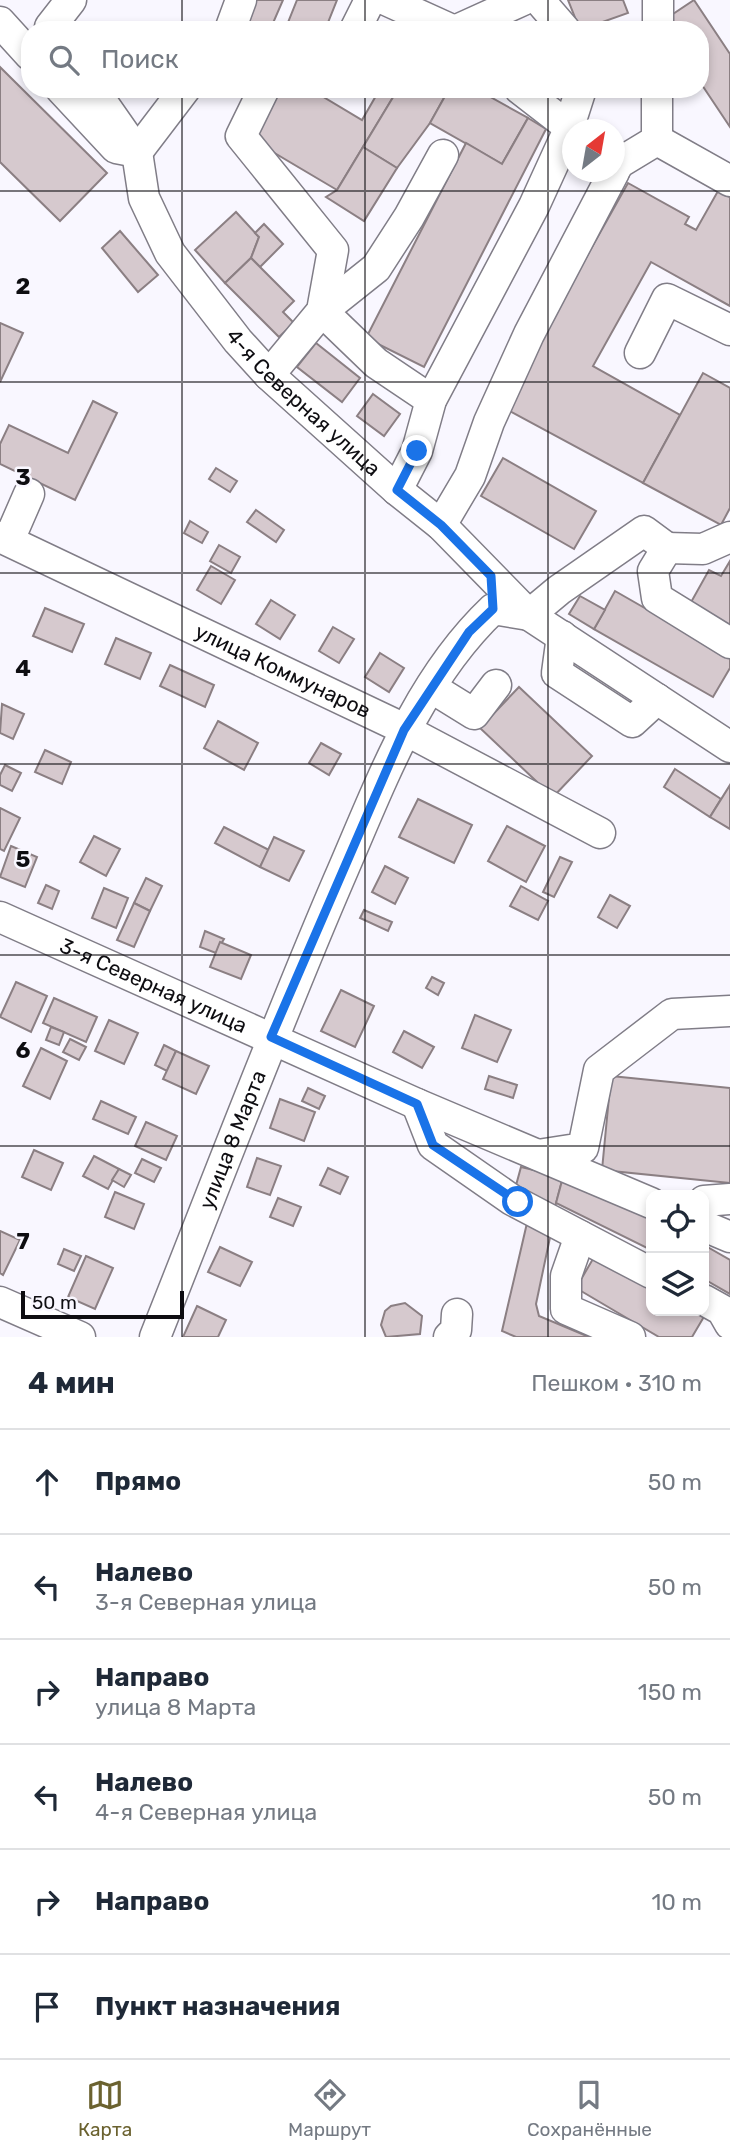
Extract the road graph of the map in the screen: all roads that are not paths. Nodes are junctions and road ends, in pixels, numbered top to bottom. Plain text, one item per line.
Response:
1 (71, 0) edge
2 (241, 0) edge
3 (370, 0) edge
4 (386, 0) edge
5 (523, 0) edge
6 (539, 0) edge
7 (658, 0) edge
8 (48, 19) edge
9 (233, 21) edge
10 (360, 21) edge
11 (434, 21) edge
12 (475, 21) edge
13 (557, 21) edge
14 (658, 21) edge
15 (0, 22) edge
16 (21, 45) edge
17 (69, 98) edge
18 (99, 98) edge
19 (178, 98) edge
20 (260, 98) edge
21 (532, 98) edge
22 (578, 98) edge
23 (657, 98) edge
24 (572, 119) edge
25 (562, 122) edge
26 (657, 140) junction
27 (562, 143) edge
28 (137, 152) junction
29 (443, 155) dead end
30 (625, 159) edge
31 (730, 181) edge
32 (608, 182) edge
33 (322, 311) junction
34 (730, 330) edge
35 (640, 353) dead end
36 (269, 375) junction
37 (431, 400) junction
38 (397, 490) junction
39 (29, 494) dead end
40 (441, 525) junction
41 (730, 537) edge
42 (4, 538) edge
43 (667, 548) junction
44 (491, 576) junction
45 (493, 609) junction
46 (529, 615) junction
47 (730, 643) edge
48 (496, 685) dead end
49 (432, 688) junction
50 (404, 730) junction
51 (730, 747) edge
52 (600, 833) dead end
53 (0, 917) edge
54 (730, 1010) edge
55 (271, 1037) junction
56 (417, 1104) junction
57 (538, 1155) junction
58 (730, 1199) edge
59 (646, 1201) edge
60 (709, 1201) edge
61 (709, 1228) edge
62 (580, 1236) junction
63 (730, 1237) edge
64 (646, 1270) edge
65 (0, 1302) edge
66 (709, 1303) edge
67 (730, 1324) edge
68 (80, 1337) edge
69 (155, 1337) edge
70 (629, 1337) edge

1 - 8 street
2 - 9 street
3 - 10 street
4 - 11 street
5 - 12 street
6 - 13 street
7 - 14 street
15 - 16 street
17 - 28 street
18 - 28 street, 4-я Северная улица
19 - 28 street
20 - 33 street
21 - 25 street
22 - 24 street
23 - 26 street
26 - 30 street
26 - 31 street
27 - 37 street
28 - 36 street, 4-я Северная улица
29 - 33 street
32 - 40 street
33 - 36 street
33 - 37 street
34 - 35 street
36 - 38 street, 4-я Северная улица
37 - 38 street
38 - 40 street, 4-я Северная улица
39 - 42 street
40 - 44 street, 4-я Северная улица
41 - 43 street
42 - 50 street, улица Коммунаров
43 - 46 street
43 - 47 street
44 - 45 street
44 - 46 street, 4-я Северная улица
45 - 46 street
45 - 49 street, улица 8 Марта
46 - 51 street, 4-я Северная улица
48 - 49 street
49 - 50 street, улица 8 Марта
50 - 52 street, улица Коммунаров
50 - 55 street, улица 8 Марта
53 - 55 street, 3-я Северная улица
54 - 57 street
55 - 56 street, 3-я Северная улица
55 - 69 street, улица 8 Марта
56 - 57 street, 3-я Северная улица
56 - 62 street
57 - 59 street, 3-я Северная улица
58 - 60 street
61 - 63 street
62 - 64 street
62 - 70 street
65 - 68 street
66 - 67 street

